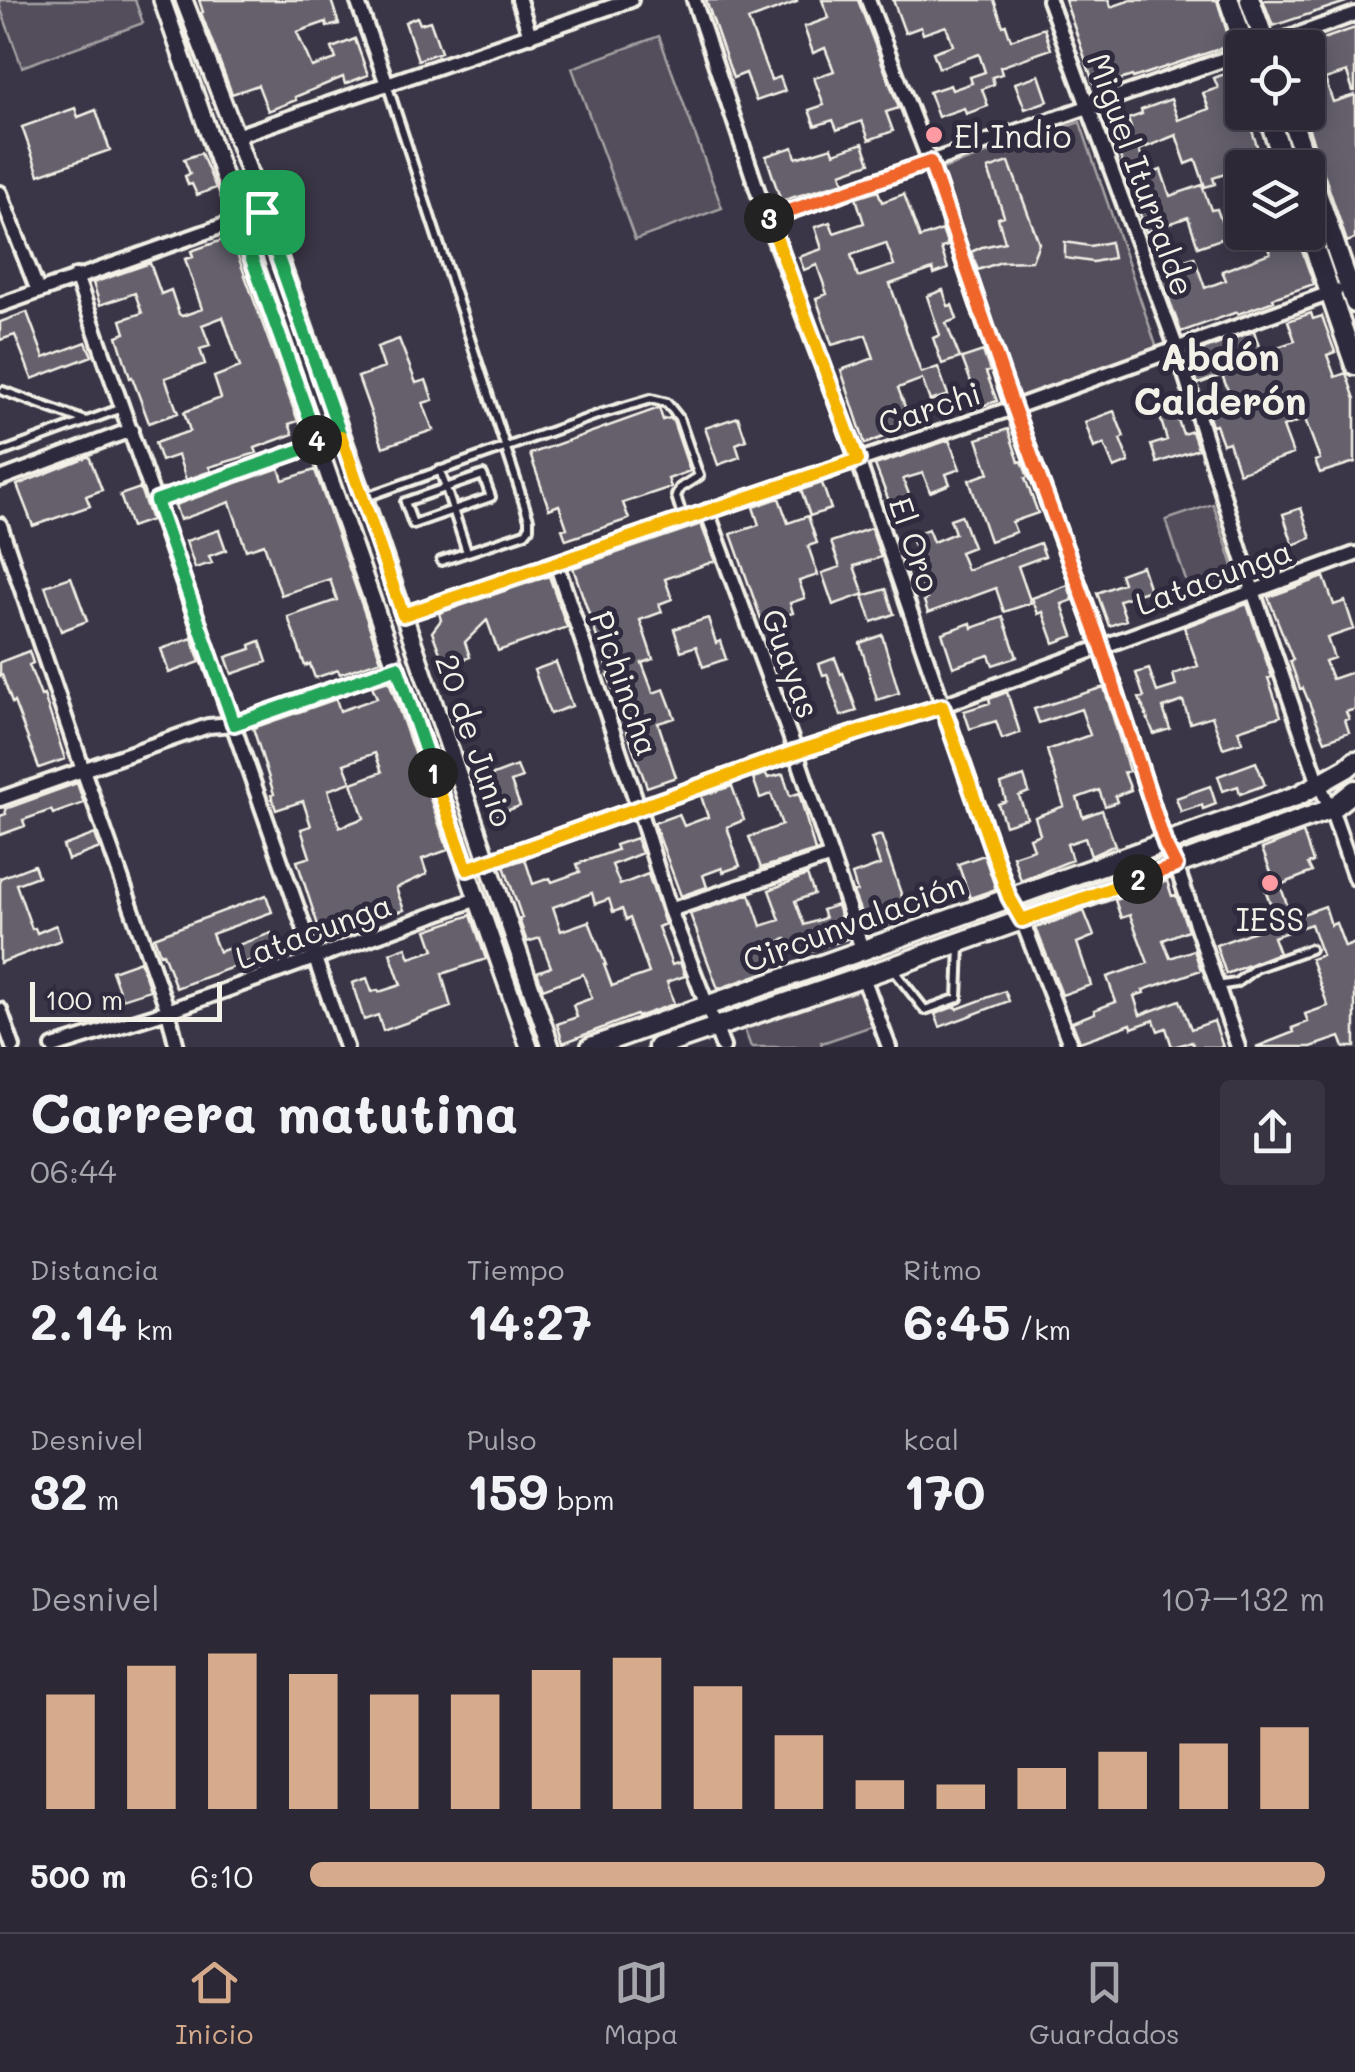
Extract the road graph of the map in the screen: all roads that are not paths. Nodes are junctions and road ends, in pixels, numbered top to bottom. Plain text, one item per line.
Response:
1 (162, 0) edge
2 (184, 0) edge
3 (357, 0) edge
4 (519, 0) edge
5 (631, 0) edge
6 (694, 0) edge
7 (868, 0) edge
8 (1050, 0) edge
9 (1229, 0) edge
10 (1250, 0) edge
11 (1355, 14) edge
12 (1238, 30) edge
13 (1259, 30) edge
14 (1311, 30) edge
15 (530, 36) junction
16 (1225, 57) edge
17 (387, 84) junction
18 (1088, 106) junction
19 (1296, 130) edge
20 (236, 136) junction
21 (930, 162) junction
22 (0, 193) edge
23 (262, 212) junction
24 (767, 219) junction
25 (238, 220) junction
26 (1315, 250) edge
27 (76, 276) junction
28 (1352, 283) edge
29 (38, 291) junction
30 (1330, 294) junction
31 (1355, 303) edge
32 (0, 304) edge
33 (1177, 349) junction
34 (1355, 364) edge
35 (3, 391) dead end
36 (123, 408) junction
37 (1014, 408) junction
38 (88, 422) junction
39 (131, 430) junction
40 (341, 436) junction
41 (318, 445) junction
42 (506, 447) junction
43 (0, 453) edge
44 (858, 460) junction
45 (440, 470) junction
46 (0, 479) edge
47 (446, 488) junction
48 (364, 498) junction
49 (156, 501) junction
50 (454, 510) junction
51 (707, 511) junction
52 (684, 519) junction
53 (0, 525) edge
54 (467, 552) junction
55 (1355, 554) edge
56 (441, 560) dead end
57 (556, 563) junction
58 (1253, 591) junction
59 (403, 615) junction
60 (412, 640) junction
61 (1101, 646) junction
62 (390, 648) junction
63 (397, 667) junction
64 (942, 706) junction
65 (234, 724) junction
66 (796, 752) junction
67 (1355, 761) edge
68 (82, 770) junction
69 (1319, 784) junction
70 (1355, 790) edge
71 (0, 799) edge
72 (1355, 801) edge
73 (638, 806) junction
74 (1331, 809) junction
75 (1165, 844) junction
76 (831, 856) junction
77 (489, 861) junction
78 (1176, 866) junction
79 (467, 869) junction
80 (1355, 878) edge
81 (1009, 897) junction
82 (477, 900) junction
83 (670, 910) junction
84 (1022, 920) junction
85 (960, 942) junction
86 (862, 949) junction
87 (1310, 949) dead end
88 (316, 959) junction
89 (891, 967) junction
90 (863, 976) junction
91 (1217, 986) junction
92 (706, 1005) junction
93 (0, 1010) edge
94 (168, 1011) junction
95 (716, 1027) junction
96 (13, 1047) edge
97 (52, 1047) edge
98 (176, 1047) edge
99 (346, 1047) edge
100 (528, 1047) edge
101 (551, 1047) edge
102 (592, 1047) edge
103 (658, 1047) edge
104 (724, 1047) edge
105 (889, 1047) edge
106 (1071, 1047) edge
107 (1238, 1047) edge

1 - 25 street, 20 de Junio
2 - 20 street, 20 de Junio
3 - 17 street
4 - 15 street
5 - 15 street
6 - 24 street, El Oro
7 - 21 street
8 - 18 street, Miguel Iturralde
9 - 12 main road
10 - 13 main road
11 - 14 street
15 - 17 street
16 - 18 street
17 - 20 street
17 - 42 lane
18 - 21 street
18 - 33 street, Miguel Iturralde
19 - 28 main road
20 - 23 street, 20 de Junio
21 - 24 street
21 - 37 street
22 - 29 street
23 - 25 street
23 - 40 street, 20 de Junio
24 - 44 street, El Oro
25 - 27 street
25 - 41 street, 20 de Junio
26 - 30 main road
27 - 29 street
27 - 36 street
28 - 30 street, Carchi
28 - 31 main road
29 - 32 street
30 - 33 street, Carchi
30 - 34 main road
33 - 37 street, Carchi
33 - 58 street, Miguel Iturralde
35 - 38 lane
36 - 38 lane
36 - 39 street
37 - 44 street, Carchi
37 - 61 street
38 - 43 lane
39 - 46 street
39 - 49 street
40 - 41 street
40 - 48 street, 20 de Junio
41 - 49 street
41 - 62 street, 20 de Junio
42 - 45 lane
42 - 52 lane
42 - 54 lane
44 - 51 street, Carchi
44 - 64 street, El Oro
45 - 47 lane
45 - 48 lane
47 - 50 lane
47 - 50 lane
47 - 50 lane
48 - 59 street, 20 de Junio
49 - 65 street
50 - 54 lane
51 - 52 street, Carchi
51 - 66 street, Guayas
52 - 57 street, Carchi
53 - 68 street
54 - 56 lane
55 - 58 street, Latacunga
57 - 59 street, Carchi
57 - 73 street, Pichincha
58 - 61 street, Latacunga
58 - 69 street, Miguel Iturralde
59 - 60 street, 20 de Junio
60 - 62 street
60 - 77 street, 20 de Junio
61 - 64 street, Latacunga
61 - 75 street
62 - 63 street, 20 de Junio
63 - 65 street
63 - 79 street, 20 de Junio
64 - 66 street, Latacunga
64 - 81 street, El Oro
65 - 68 street
65 - 88 street
66 - 73 street, Latacunga
66 - 76 street, Guayas
67 - 69 main road, Circunvalación
68 - 71 street
68 - 94 street
69 - 74 street, Miguel Iturralde
69 - 75 main road, Circunvalación
70 - 74 main road, Circunvalación
72 - 74 street
73 - 77 street, Latacunga
73 - 83 street, Pichincha
74 - 78 main road, Circunvalación
74 - 80 street, Miguel Iturralde
75 - 78 street
75 - 81 main road, Circunvalación
76 - 83 street
76 - 86 street, Guayas
77 - 79 street, Latacunga
77 - 101 street, 20 de Junio
78 - 84 main road, Circunvalación
78 - 91 street
79 - 82 street, 20 de Junio
81 - 84 street, El Oro
81 - 86 main road, Circunvalación
82 - 88 street, Latacunga
82 - 100 street, 20 de Junio
83 - 92 street, Pichincha
84 - 85 main road, Circunvalación
84 - 106 street, El Oro
85 - 89 main road, Circunvalación
85 - 89 lane
86 - 92 main road, Circunvalación
87 - 91 lane
88 - 94 street, Latacunga
88 - 99 street
89 - 90 main road, Circunvalación
90 - 95 main road, Circunvalación
90 - 105 street
91 - 107 street
92 - 95 street, Pichincha
92 - 102 main road, Circunvalación
93 - 96 street
94 - 97 street, Latacunga
94 - 98 street
95 - 103 main road, Circunvalación
95 - 104 street, Pichincha

